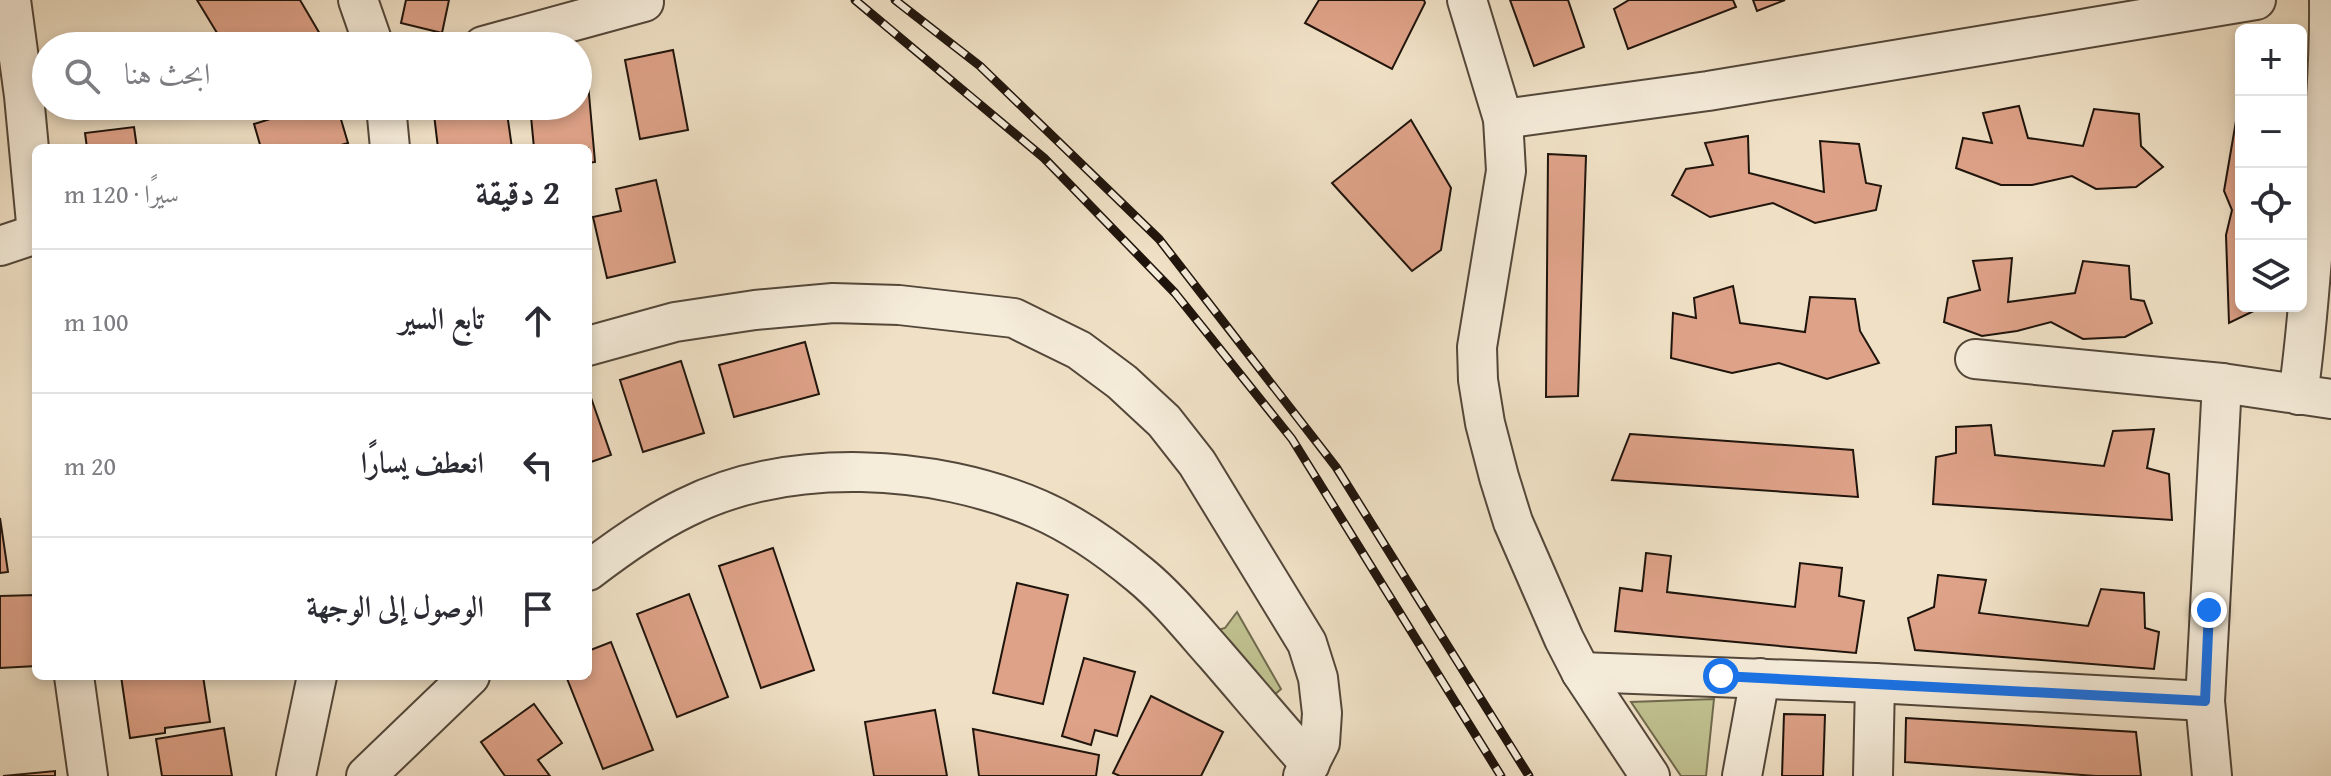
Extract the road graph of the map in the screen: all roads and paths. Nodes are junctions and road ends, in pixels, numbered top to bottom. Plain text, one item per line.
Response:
1 (11, 0) edge
2 (358, 0) edge
3 (1467, 0) edge
4 (2256, 0) edge
5 (2329, 0) edge
6 (644, 2) dead end
7 (369, 32) edge
8 (534, 32) edge
9 (1503, 119) junction
10 (387, 120) edge
11 (390, 144) edge
12 (32, 181) edge
13 (32, 235) edge
14 (0, 246) edge
15 (592, 345) edge
16 (1975, 359) dead end
17 (2222, 383) junction
18 (2314, 397) edge
19 (592, 568) edge
20 (1581, 672) junction
21 (1760, 678) junction
22 (75, 680) edge
23 (316, 680) edge
24 (466, 680) edge
25 (1875, 683) junction
26 (2205, 701) junction
27 (1306, 770) edge
28 (88, 776) edge
29 (296, 776) edge
30 (366, 776) edge
31 (1650, 776) edge
32 (1742, 776) edge
33 (1873, 776) edge
34 (2212, 776) edge

1 - 12 street
2 - 7 street
3 - 9 street
4 - 9 street
5 - 18 street
6 - 8 street
9 - 20 street
10 - 11 street
13 - 14 street
15 - 27 street
16 - 17 street
17 - 18 street
17 - 26 street
19 - 27 street
20 - 21 street
20 - 31 street
21 - 25 street
21 - 32 street
22 - 28 street
23 - 29 street
24 - 30 street
25 - 26 street
25 - 33 street
26 - 34 street

